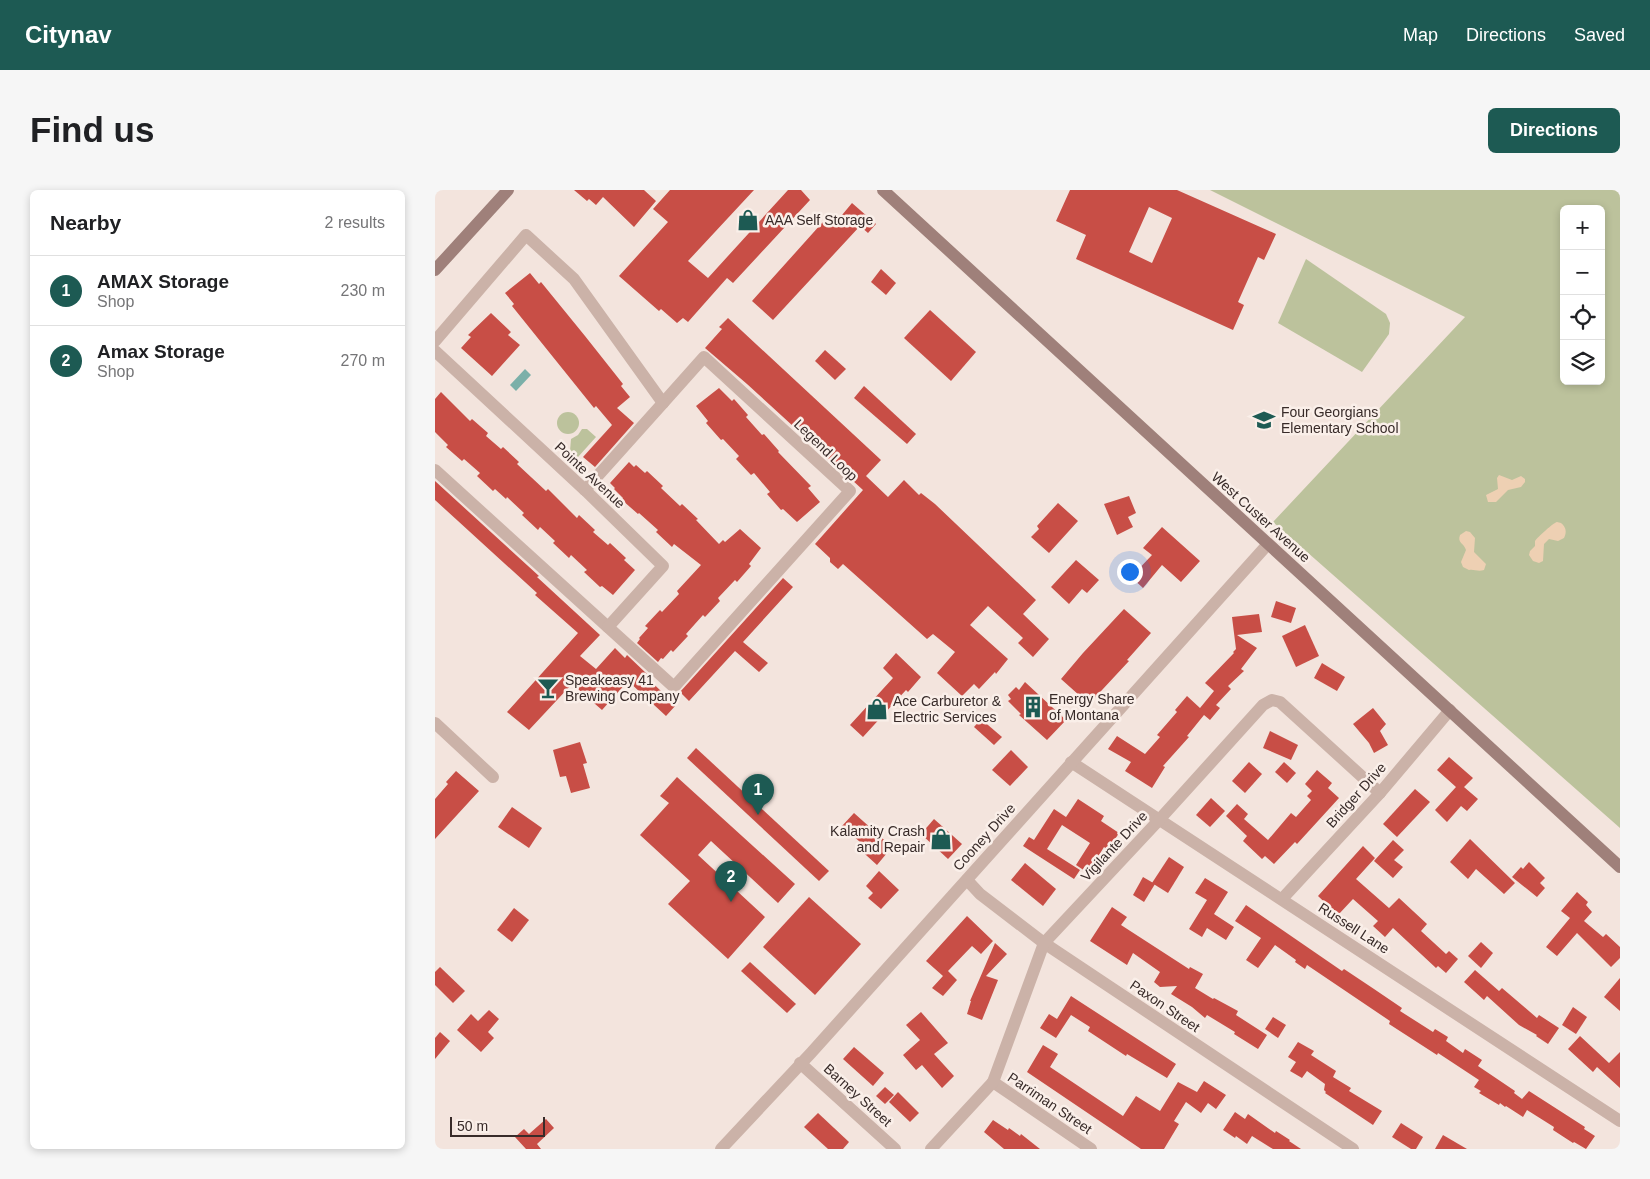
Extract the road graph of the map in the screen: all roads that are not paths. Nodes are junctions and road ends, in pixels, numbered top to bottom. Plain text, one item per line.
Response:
1 (508, 190) edge
2 (883, 190) edge
3 (435, 270) edge
4 (435, 341) edge
5 (435, 351) edge
6 (663, 403) junction
7 (435, 470) edge
8 (585, 490) junction
9 (1268, 544) junction
10 (608, 627) junction
11 (1450, 710) junction
12 (435, 723) edge
13 (1071, 762) junction
14 (493, 777) dead end
15 (1380, 793) junction
16 (1159, 820) junction
17 (1620, 866) edge
18 (967, 880) junction
19 (1282, 899) junction
20 (1044, 943) junction
21 (800, 1064) junction
22 (993, 1082) junction
23 (1620, 1121) edge
24 (721, 1149) edge
25 (895, 1149) edge
26 (931, 1149) edge
27 (1091, 1149) edge
28 (1353, 1149) edge

1 - 3 main road
2 - 9 main road, West Custer Avenue
4 - 6 street
5 - 8 street, Pointe Avenue
6 - 8 street
6 - 10 street, Legend Loop
7 - 10 street, Legend Loop
8 - 10 street, Pointe Avenue
9 - 11 main road, West Custer Avenue
9 - 13 street, Cooney Drive
11 - 15 street, Bridger Drive
11 - 17 main road, West Custer Avenue
12 - 14 street
13 - 16 street, Russell Lane
13 - 18 street, Cooney Drive
15 - 16 street, Vigilante Drive
15 - 19 street, Bridger Drive
16 - 19 street, Russell Lane
16 - 20 street, Vigilante Drive
18 - 20 street, Paxon Street
18 - 21 street, Cooney Drive
19 - 23 street, Russell Lane
20 - 22 street, Vigilante Drive
20 - 28 street, Paxon Street
21 - 24 street, Cooney Drive
21 - 25 street, Barney Street
22 - 26 street, Vigilante Drive
22 - 27 street, Parriman Street

